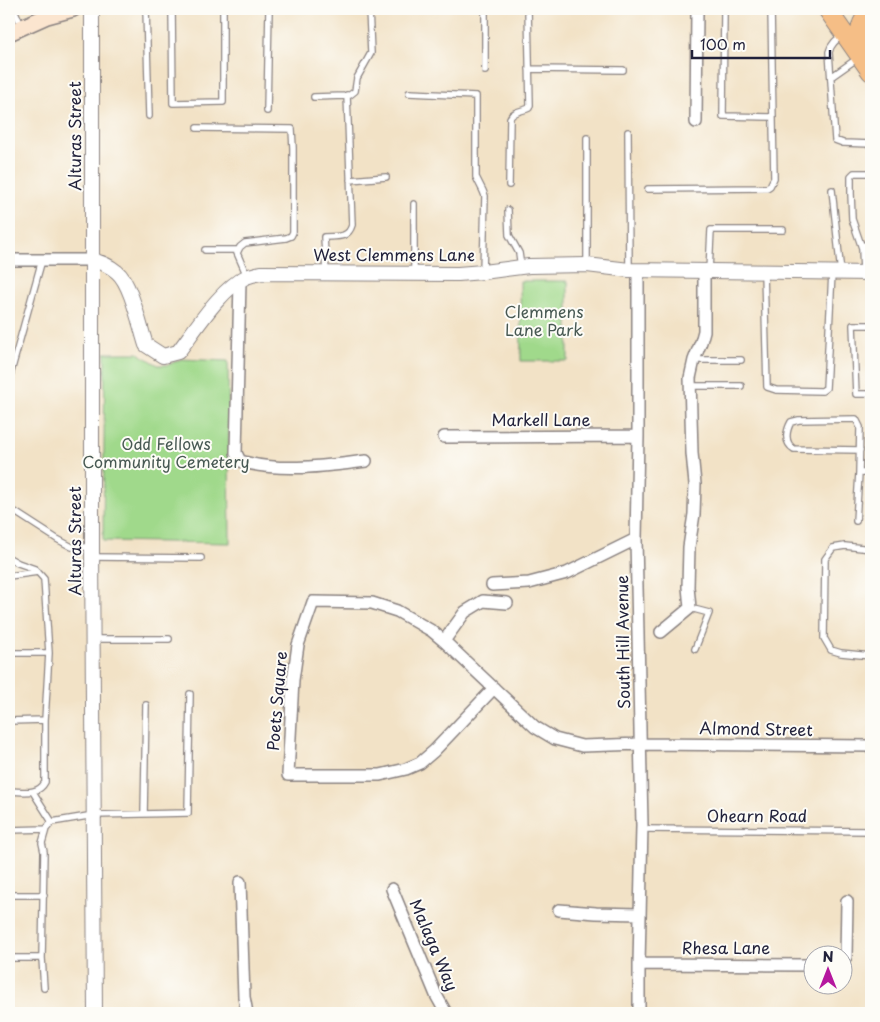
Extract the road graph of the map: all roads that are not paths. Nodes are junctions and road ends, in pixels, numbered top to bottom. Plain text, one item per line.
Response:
1 (14, 9) edge
2 (73, 9) edge
3 (92, 9) edge
4 (146, 9) edge
5 (172, 9) edge
6 (223, 9) edge
7 (269, 9) edge
8 (369, 9) edge
9 (485, 9) edge
10 (528, 9) edge
11 (697, 9) edge
12 (724, 9) edge
13 (771, 9) edge
14 (827, 9) edge
15 (871, 12) edge
16 (15, 30) edge
17 (844, 34) junction
18 (868, 65) edge
19 (530, 69) junction
20 (623, 70) dead end
21 (485, 71) dead end
22 (831, 77) junction
23 (409, 93) dead end
24 (347, 96) junction
25 (314, 97) dead end
26 (268, 111) dead end
27 (149, 116) dead end
28 (772, 117) junction
29 (696, 122) dead end
30 (197, 128) dead end
31 (628, 132) dead end
32 (587, 138) dead end
33 (871, 144) edge
34 (871, 173) edge
35 (386, 177) dead end
36 (350, 180) junction
37 (509, 185) dead end
38 (648, 189) dead end
39 (832, 190) dead end
40 (414, 204) dead end
41 (508, 210) dead end
42 (783, 230) dead end
43 (871, 241) edge
44 (862, 248) junction
45 (205, 250) dead end
46 (238, 250) junction
47 (9, 260) edge
48 (42, 260) junction
49 (92, 260) junction
50 (588, 265) junction
51 (521, 267) junction
52 (634, 270) junction
53 (706, 271) junction
54 (483, 272) junction
55 (764, 272) junction
56 (326, 273) junction
57 (414, 273) junction
58 (836, 273) junction
59 (867, 273) edge
60 (243, 279) junction
61 (871, 326) edge
62 (694, 360) junction
63 (741, 360) dead end
64 (9, 380) edge
65 (690, 386) junction
66 (741, 386) dead end
67 (871, 394) edge
68 (638, 436) junction
69 (444, 437) dead end
70 (860, 450) junction
71 (366, 462) dead end
72 (859, 473) junction
73 (871, 473) edge
74 (9, 508) edge
75 (856, 521) dead end
76 (636, 540) junction
77 (871, 549) edge
78 (92, 552) junction
79 (9, 558) edge
80 (201, 558) dead end
81 (38, 572) junction
82 (9, 576) edge
83 (492, 585) dead end
84 (507, 603) dead end
85 (690, 608) junction
86 (661, 632) dead end
87 (169, 638) dead end
88 (92, 639) junction
89 (444, 640) junction
90 (695, 649) dead end
91 (9, 653) edge
92 (49, 653) junction
93 (871, 656) edge
94 (494, 688) junction
95 (190, 694) dead end
96 (146, 705) dead end
97 (45, 720) junction
98 (9, 721) edge
99 (641, 744) junction
100 (871, 746) edge
101 (9, 791) edge
102 (33, 792) junction
103 (144, 814) junction
104 (94, 815) junction
105 (52, 822) junction
106 (46, 829) junction
107 (642, 829) junction
108 (9, 830) edge
109 (871, 831) edge
110 (240, 882) dead end
111 (392, 889) dead end
112 (9, 895) edge
113 (44, 895) junction
114 (847, 901) dead end
115 (558, 910) dead end
116 (640, 914) junction
117 (846, 944) edge
118 (9, 958) edge
119 (42, 958) junction
120 (639, 964) junction
121 (802, 965) edge
122 (44, 988) dead end
123 (95, 1013) edge
124 (247, 1013) edge
125 (446, 1013) edge
126 (640, 1013) edge

1 - 16 lane
2 - 16 main road
3 - 49 street, Alturas Street
4 - 27 lane
5 - 6 lane
7 - 26 lane
8 - 24 lane
9 - 21 lane
10 - 19 lane
11 - 29 street
12 - 28 lane
13 - 28 lane
14 - 17 main road
15 - 18 main road
17 - 18 main road
17 - 22 lane
18 - 22 lane
19 - 20 lane
19 - 37 lane
22 - 33 lane
23 - 54 lane
24 - 25 lane
24 - 36 lane
28 - 38 lane
30 - 46 lane
31 - 52 lane
32 - 50 lane
34 - 44 lane
35 - 36 lane
36 - 56 lane
39 - 58 lane
40 - 57 lane
41 - 51 lane
42 - 53 lane
43 - 44 lane
44 - 59 lane
45 - 46 lane
46 - 60 lane
47 - 48 street, West Clemmens Lane
48 - 49 street, West Clemmens Lane
48 - 64 lane
49 - 60 street, West Clemmens Lane
49 - 78 street, Alturas Street
50 - 51 street, West Clemmens Lane
50 - 52 street, West Clemmens Lane
51 - 54 street, West Clemmens Lane
52 - 53 street, West Clemmens Lane
52 - 68 street, South Hill Avenue
53 - 55 street, West Clemmens Lane
53 - 62 street
54 - 57 street, West Clemmens Lane
55 - 58 street, West Clemmens Lane
55 - 58 lane
56 - 57 street, West Clemmens Lane
56 - 60 street, West Clemmens Lane
58 - 59 street, West Clemmens Lane
60 - 71 street
61 - 67 lane
62 - 63 lane
62 - 65 street
65 - 66 lane
65 - 85 street
68 - 69 street, Markell Lane
68 - 76 street, South Hill Avenue
70 - 70 lane
70 - 72 lane
72 - 73 lane
72 - 75 lane
74 - 78 lane
76 - 83 street
76 - 99 street, South Hill Avenue
77 - 93 lane
78 - 80 lane
78 - 88 street, Alturas Street
79 - 81 lane
81 - 82 lane
81 - 92 lane
84 - 89 street
85 - 86 street
85 - 90 lane
87 - 88 lane
88 - 104 street, Alturas Street
89 - 94 street, Poets Square
89 - 94 street, Poets Square
91 - 92 lane
92 - 97 lane
94 - 99 street, Poets Square
95 - 103 lane
96 - 103 lane
97 - 98 lane
97 - 102 lane
99 - 100 street, Almond Street
99 - 107 street, South Hill Avenue
101 - 102 lane
102 - 105 lane
103 - 104 lane
104 - 105 lane
104 - 123 street, Alturas Street
105 - 106 lane
106 - 108 lane
106 - 113 lane
107 - 109 lane, Ohearn Road
107 - 116 street, South Hill Avenue
110 - 124 street
111 - 125 street, Malaga Way
112 - 113 lane
113 - 119 lane
114 - 117 street
115 - 116 street
116 - 120 street, South Hill Avenue
118 - 119 lane
119 - 122 lane
120 - 121 street, Rhesa Lane
120 - 126 street, South Hill Avenue

